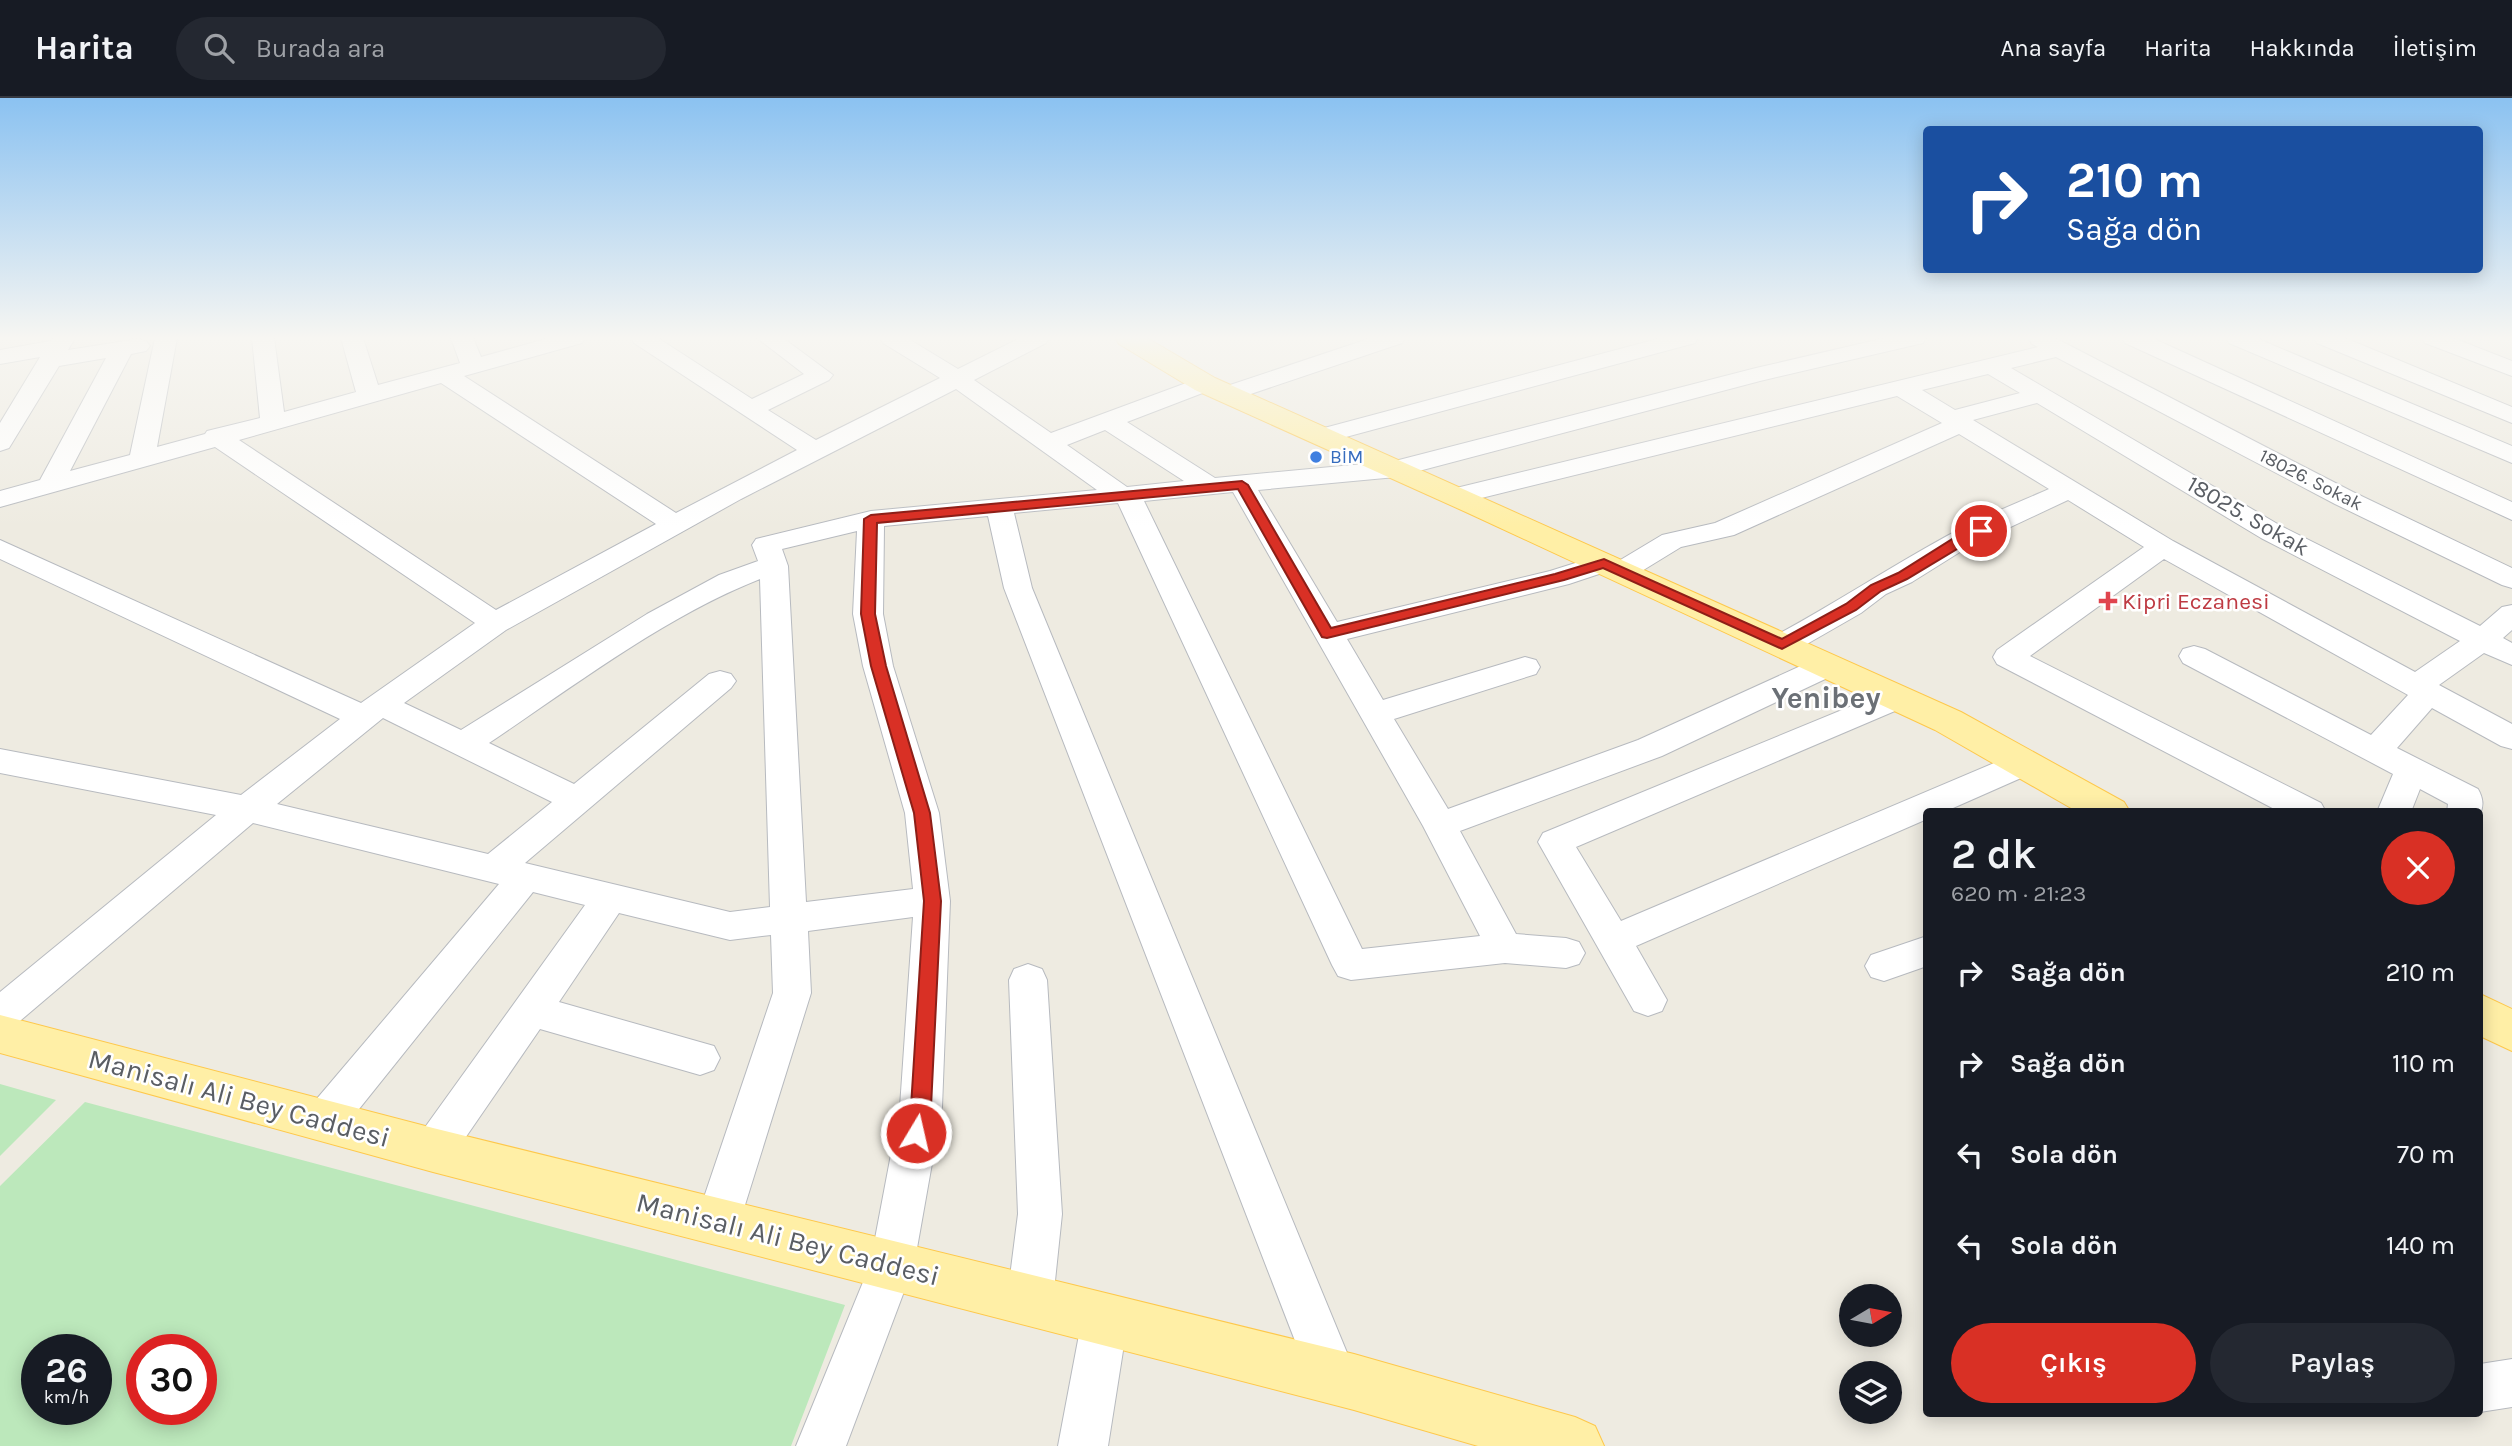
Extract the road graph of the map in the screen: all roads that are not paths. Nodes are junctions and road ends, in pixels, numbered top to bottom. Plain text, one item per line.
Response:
1 (25, 401) edge
2 (95, 401) edge
3 (154, 401) edge
4 (271, 401) edge
5 (347, 401) edge
6 (485, 401) edge
7 (739, 401) edge
8 (765, 401) edge
9 (914, 401) edge
10 (987, 401) edge
11 (1176, 401) edge
12 (1243, 401) edge
13 (1453, 401) edge
14 (1654, 401) edge
15 (1843, 401) edge
16 (1923, 401) edge
17 (2005, 401) edge
18 (2049, 401) edge
19 (2157, 401) edge
20 (2275, 401) edge
21 (2384, 401) edge
22 (2476, 401) edge
23 (750, 408) junction
24 (2512, 416) edge
25 (273, 421) junction
26 (1108, 421) junction
27 (1957, 421) junction
28 (216, 436) junction
29 (1322, 436) junction
30 (0, 443) edge
31 (1046, 444) junction
32 (815, 451) junction
33 (2512, 456) edge
34 (142, 458) junction
35 (1396, 469) junction
36 (50, 485) junction
37 (1227, 486) junction
38 (2071, 489) junction
39 (1125, 496) junction
40 (1457, 496) junction
41 (0, 499) edge
42 (2506, 503) edge
43 (999, 508) junction
44 (871, 519) junction
45 (675, 524) junction
46 (2163, 547) junction
47 (0, 548) edge
48 (774, 566) junction
49 (1613, 567) junction
50 (2512, 579) edge
51 (2512, 614) edge
52 (495, 623) junction
53 (1327, 634) junction
54 (2482, 640) junction
55 (1782, 645) junction
56 (2512, 655) edge
57 (2194, 656) dead end
58 (1828, 666) junction
59 (1525, 667) dead end
60 (720, 681) dead end
61 (2422, 690) junction
62 (1898, 698) junction
63 (372, 711) junction
64 (1374, 714) junction
65 (2512, 738) edge
66 (464, 744) junction
67 (2375, 751) junction
68 (0, 761) edge
69 (2025, 763) junction
70 (2411, 770) junction
71 (577, 800) junction
72 (2103, 808) edge
73 (2301, 808) edge
74 (2396, 808) edge
75 (2465, 808) edge
76 (247, 809) junction
77 (1440, 825) junction
78 (510, 873) junction
79 (611, 897) junction
80 (932, 901) junction
81 (789, 918) junction
82 (1631, 933) dead end
83 (1505, 948) junction
84 (1923, 952) edge
85 (1566, 953) dead end
86 (1884, 966) dead end
87 (1028, 980) dead end
88 (1648, 1000) dead end
89 (531, 1010) junction
90 (2483, 1015) edge
91 (0, 1016) edge
92 (2512, 1032) edge
93 (0, 1034) edge
94 (699, 1058) dead end
95 (324, 1121) junction
96 (433, 1150) junction
97 (718, 1222) junction
98 (892, 1265) junction
99 (1030, 1300) junction
100 (1105, 1319) junction
101 (1333, 1377) junction
102 (2512, 1383) edge
103 (2483, 1388) edge
104 (821, 1446) edge
105 (1083, 1446) edge
106 (1575, 1446) edge

1 - 30 street
2 - 36 street
3 - 34 street
4 - 25 street
5 - 25 street
6 - 45 street
7 - 23 street
8 - 23 street
9 - 32 street
10 - 31 street
11 - 26 street
12 - 29 main road
13 - 29 street
14 - 35 street
15 - 40 street
16 - 27 street
17 - 27 street
18 - 54 street, 18025. Sokak
19 - 50 street, 18026. Sokak
20 - 42 street
21 - 33 street
22 - 24 street
23 - 32 street
25 - 28 street
26 - 31 street
26 - 37 street
27 - 38 street
27 - 49 street
28 - 34 street
28 - 52 street
29 - 35 main road
31 - 39 street
32 - 45 street
34 - 36 street
35 - 37 street
35 - 40 main road
36 - 41 street
37 - 39 street
37 - 53 street
38 - 46 street
38 - 55 street
39 - 43 street
39 - 83 street
40 - 49 main road
43 - 44 street
43 - 101 street
44 - 48 street
44 - 80 street
45 - 52 street
46 - 61 street
46 - 73 street
47 - 63 street
48 - 66 street
48 - 81 street
49 - 53 street
49 - 55 main road
51 - 54 street
52 - 63 street
53 - 64 street
54 - 56 street, 18025. Sokak
54 - 61 street
55 - 58 main road
57 - 67 street
58 - 62 main road
58 - 77 street
59 - 64 street
60 - 71 street
61 - 65 street
61 - 67 street
62 - 69 main road
62 - 88 street
63 - 66 street
63 - 76 street
64 - 77 street
66 - 71 street
67 - 70 street
68 - 76 street
69 - 72 main road
69 - 82 street
70 - 74 street
70 - 75 street
71 - 78 street
76 - 78 street
76 - 91 street
77 - 83 street
78 - 79 street
78 - 95 street
79 - 81 street
79 - 89 street
80 - 81 street
80 - 98 street
81 - 97 street
83 - 85 street
84 - 86 street
87 - 99 street
89 - 94 street
89 - 96 street
90 - 92 main road
93 - 95 main road, Manisalı Ali Bey Caddesi
95 - 96 main road, Manisalı Ali Bey Caddesi
96 - 97 main road, Manisalı Ali Bey Caddesi
97 - 98 main road, Manisalı Ali Bey Caddesi
98 - 99 main road, Manisalı Ali Bey Caddesi
98 - 104 street
99 - 100 main road, Manisalı Ali Bey Caddesi
100 - 101 main road, Manisalı Ali Bey Caddesi
100 - 105 street
101 - 106 main road, Manisalı Ali Bey Caddesi
102 - 103 street

